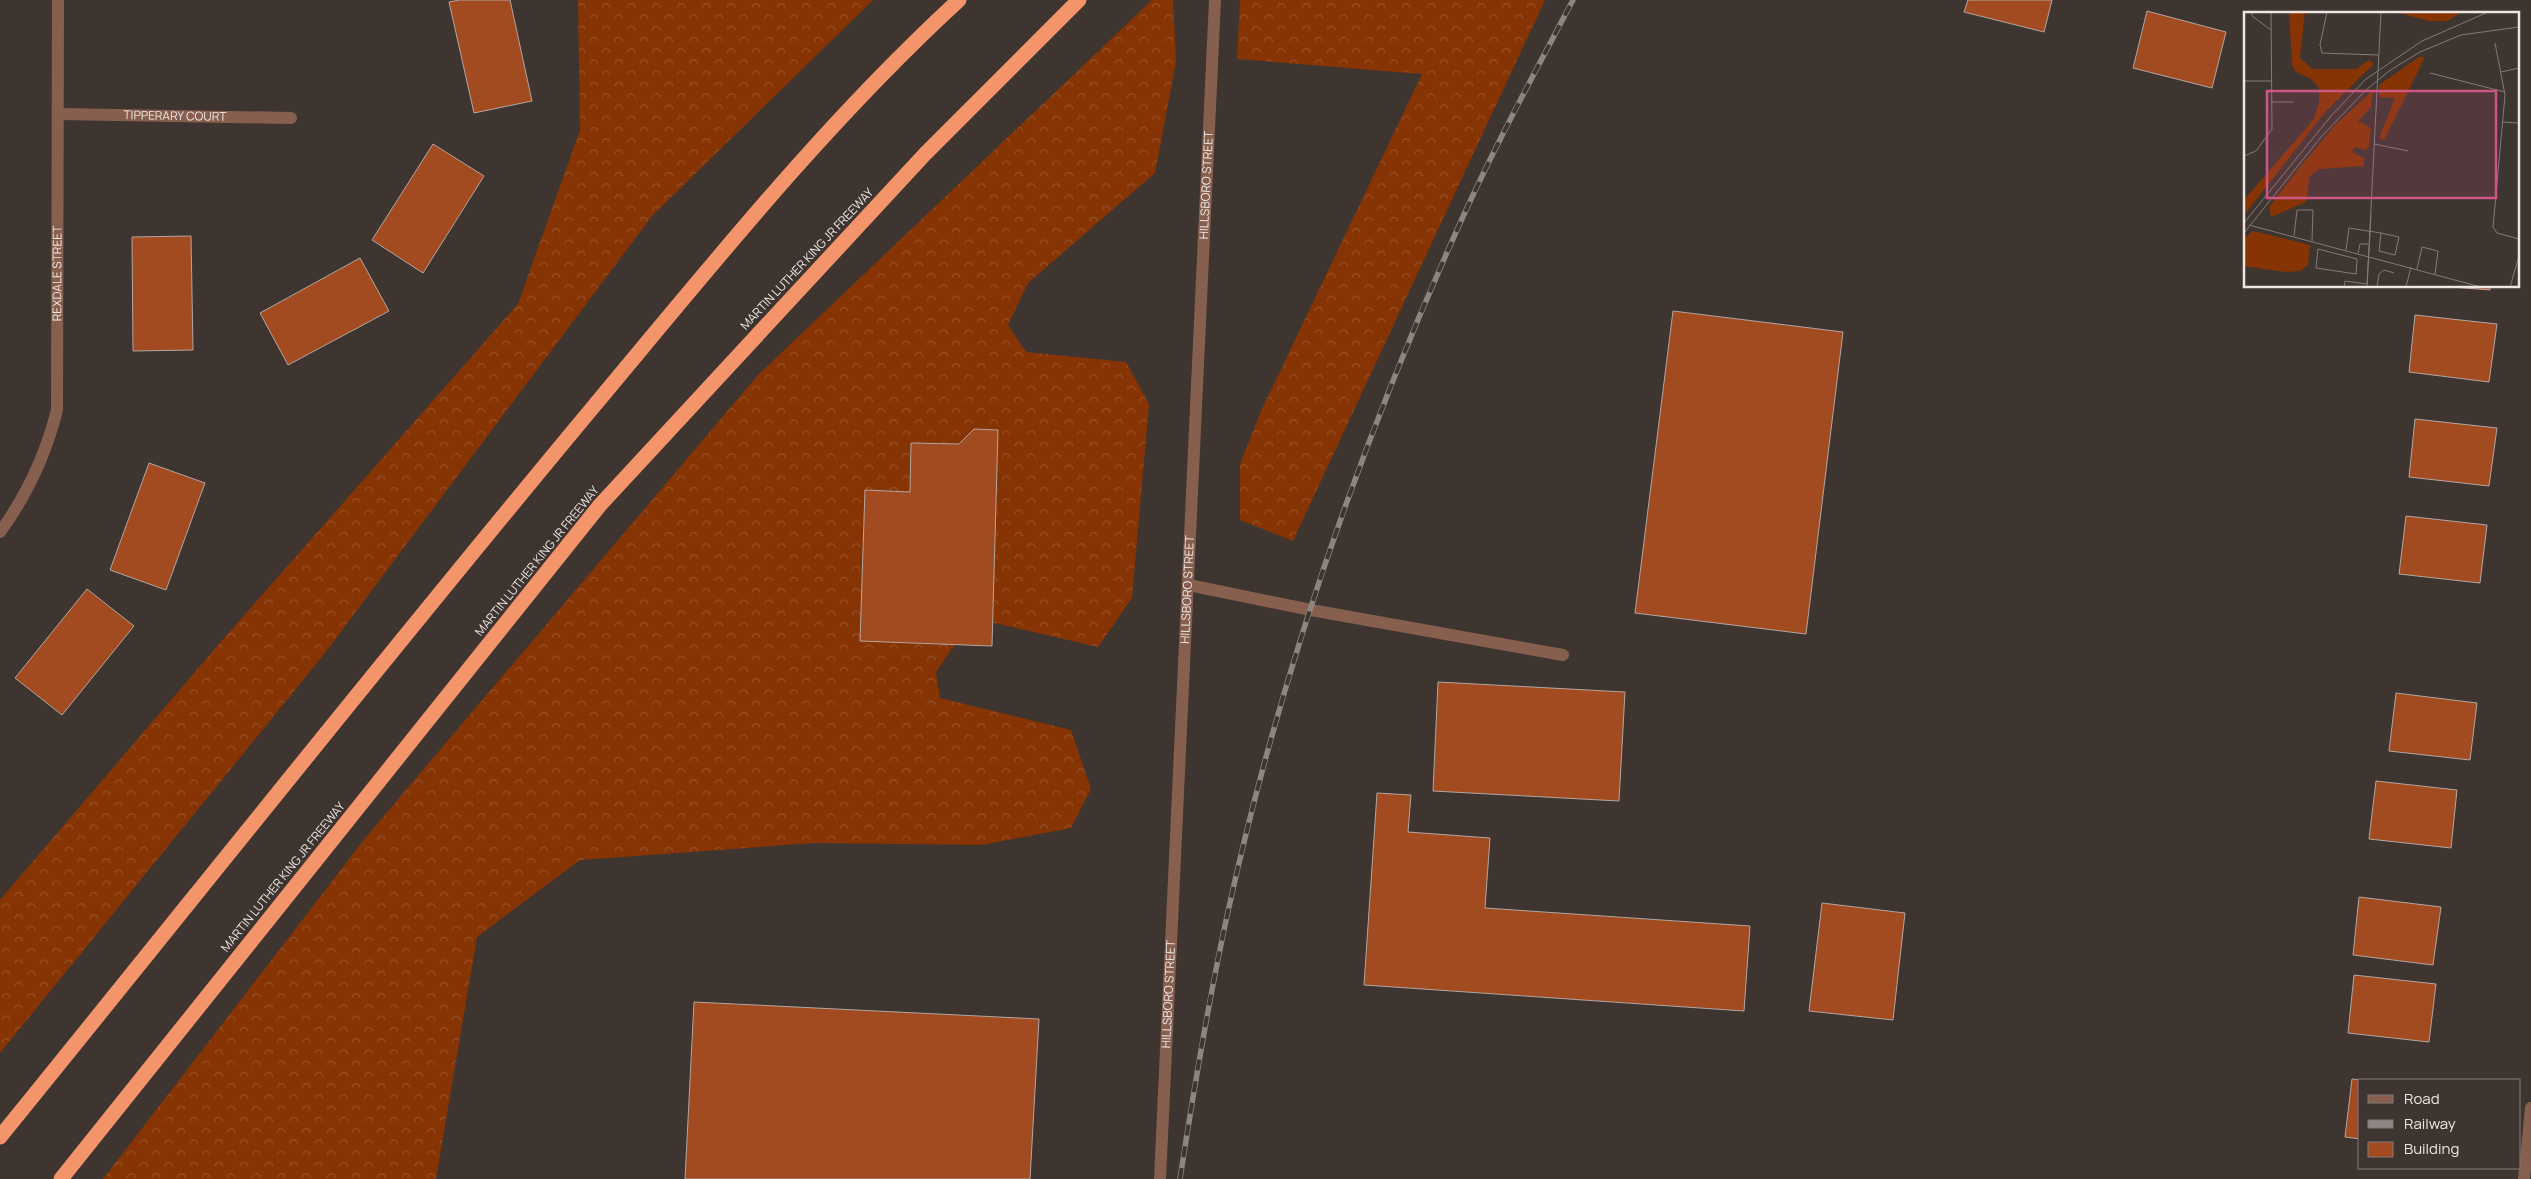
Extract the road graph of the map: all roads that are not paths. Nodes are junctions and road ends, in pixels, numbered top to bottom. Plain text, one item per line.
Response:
1 (58, 0) edge
2 (959, 0) edge
3 (1079, 0) edge
4 (1215, 0) edge
5 (60, 114) junction
6 (291, 118) dead end
7 (0, 532) edge
8 (1189, 585) junction
9 (1563, 655) dead end
10 (2531, 1108) edge
11 (0, 1138) edge
12 (61, 1179) edge
13 (1160, 1179) edge
14 (2524, 1179) edge

1 - 5 street, REXDALE STREET
2 - 11 highway
3 - 12 highway, MARTIN LUTHER KING JR FREEWAY
4 - 8 street, HILLSBORO STREET
5 - 6 street, TIPPERARY COURT
5 - 7 street, REXDALE STREET
8 - 9 street
8 - 13 street, HILLSBORO STREET
10 - 14 street

